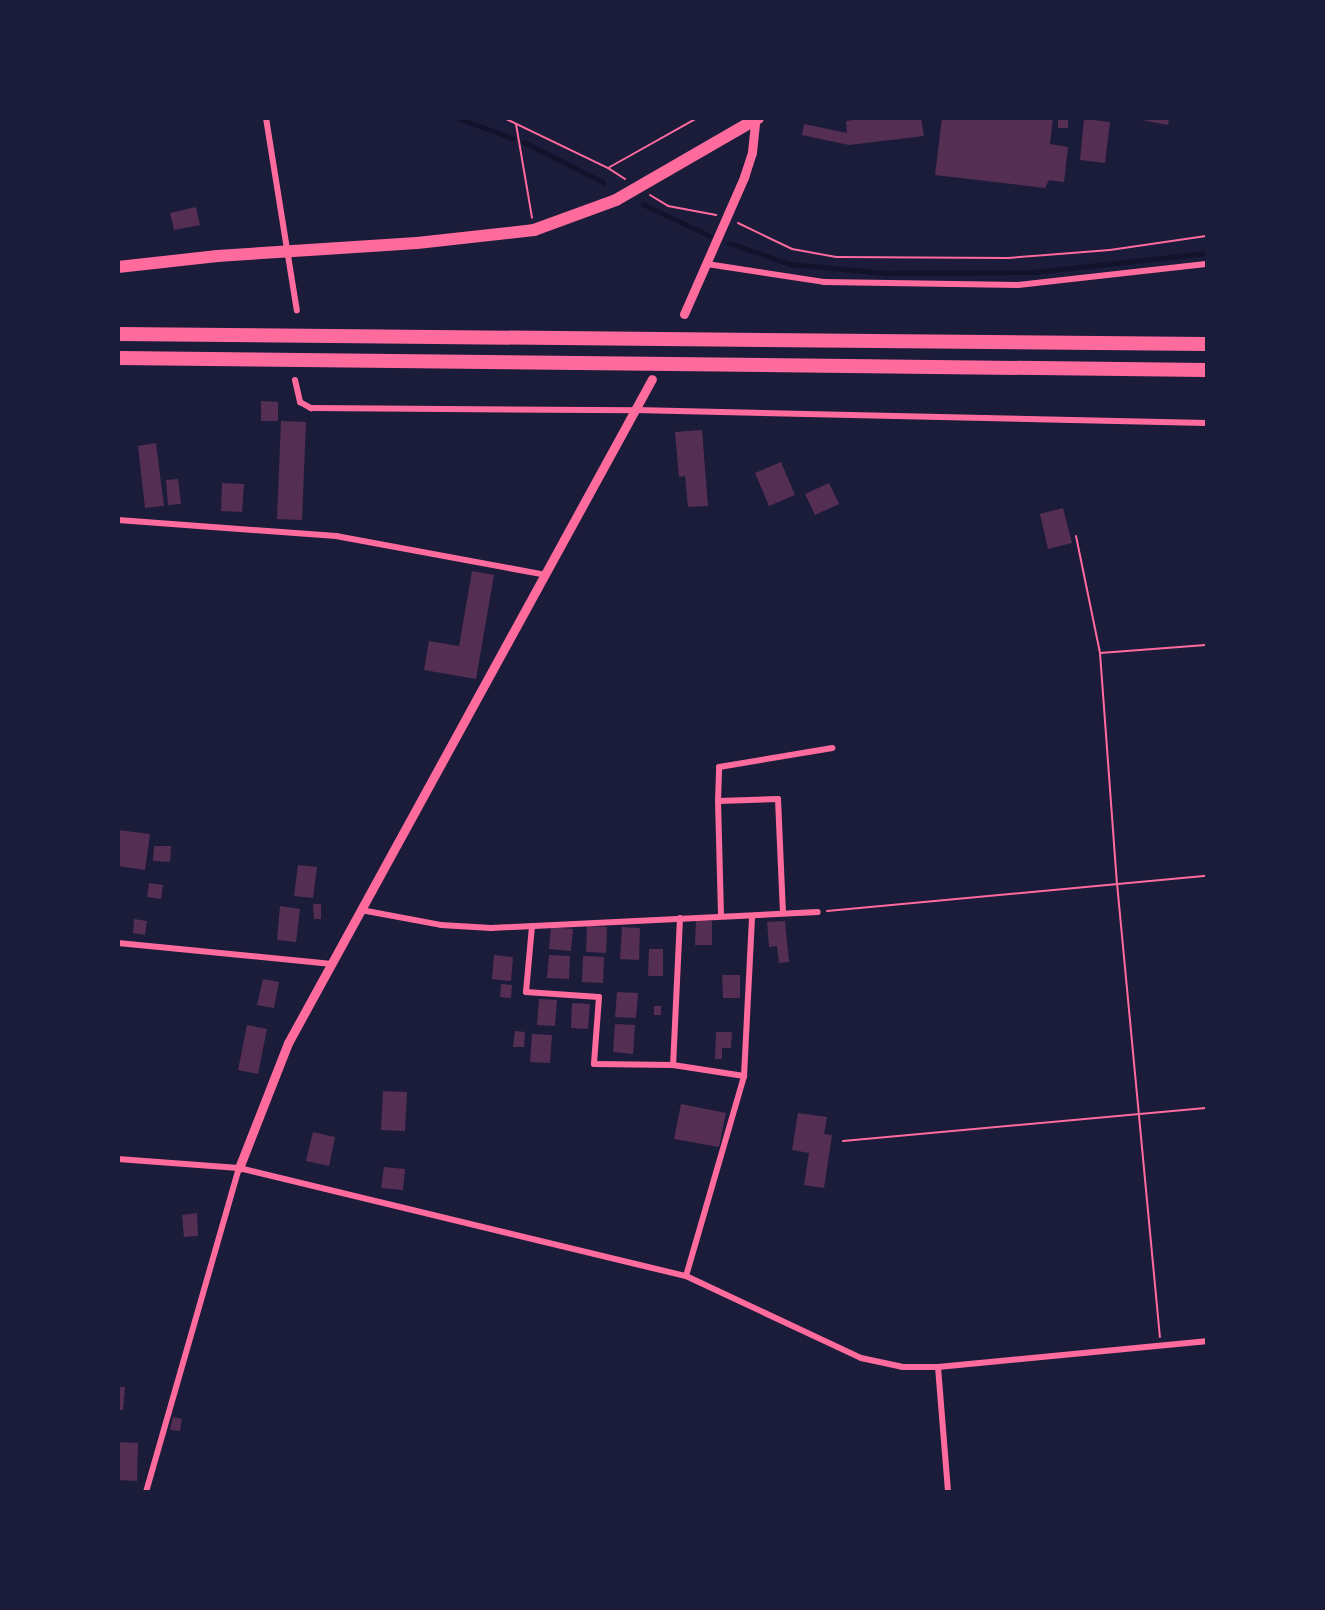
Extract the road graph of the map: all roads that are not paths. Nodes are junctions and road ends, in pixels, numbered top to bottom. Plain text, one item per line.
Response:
1 (266, 118) edge
2 (756, 119) edge
3 (290, 252) junction
4 (707, 264) junction
5 (1206, 266) edge
6 (118, 267) edge
7 (297, 311) dead end
8 (684, 314) dead end
9 (118, 334) edge
10 (1206, 344) edge
11 (118, 358) edge
12 (1206, 370) edge
13 (295, 380) dead end
14 (652, 380) dead end
15 (635, 410) junction
16 (1206, 423) edge
17 (118, 519) edge
18 (542, 574) junction
19 (832, 748) dead end
20 (718, 801) junction
21 (361, 910) junction
22 (818, 912) road end
23 (783, 913) junction
24 (721, 915) junction
25 (752, 916) junction
26 (680, 918) junction
27 (532, 926) junction
28 (118, 943) edge
29 (332, 963) junction
30 (673, 1065) junction
31 (744, 1076) junction
32 (118, 1159) edge
33 (239, 1168) junction
34 (686, 1276) junction
35 (1206, 1341) edge
36 (939, 1367) junction
37 (146, 1491) edge
38 (948, 1491) edge

1 - 3 street
2 - 3 main road
2 - 4 street
3 - 6 main road
3 - 7 street
4 - 5 street
4 - 8 street
9 - 10 highway
11 - 12 highway
13 - 15 street
14 - 15 street
15 - 16 street
15 - 18 street
17 - 18 street
18 - 21 street
19 - 20 street
20 - 23 street
20 - 24 street
21 - 27 street
21 - 29 street
22 - 23 street
23 - 25 street
24 - 25 street
24 - 26 street
25 - 31 street
26 - 27 street
26 - 30 street
27 - 30 street
28 - 29 street
29 - 33 street
30 - 31 street
31 - 34 street
32 - 33 street
33 - 34 street
33 - 37 street
34 - 36 street
35 - 36 street
36 - 38 street

